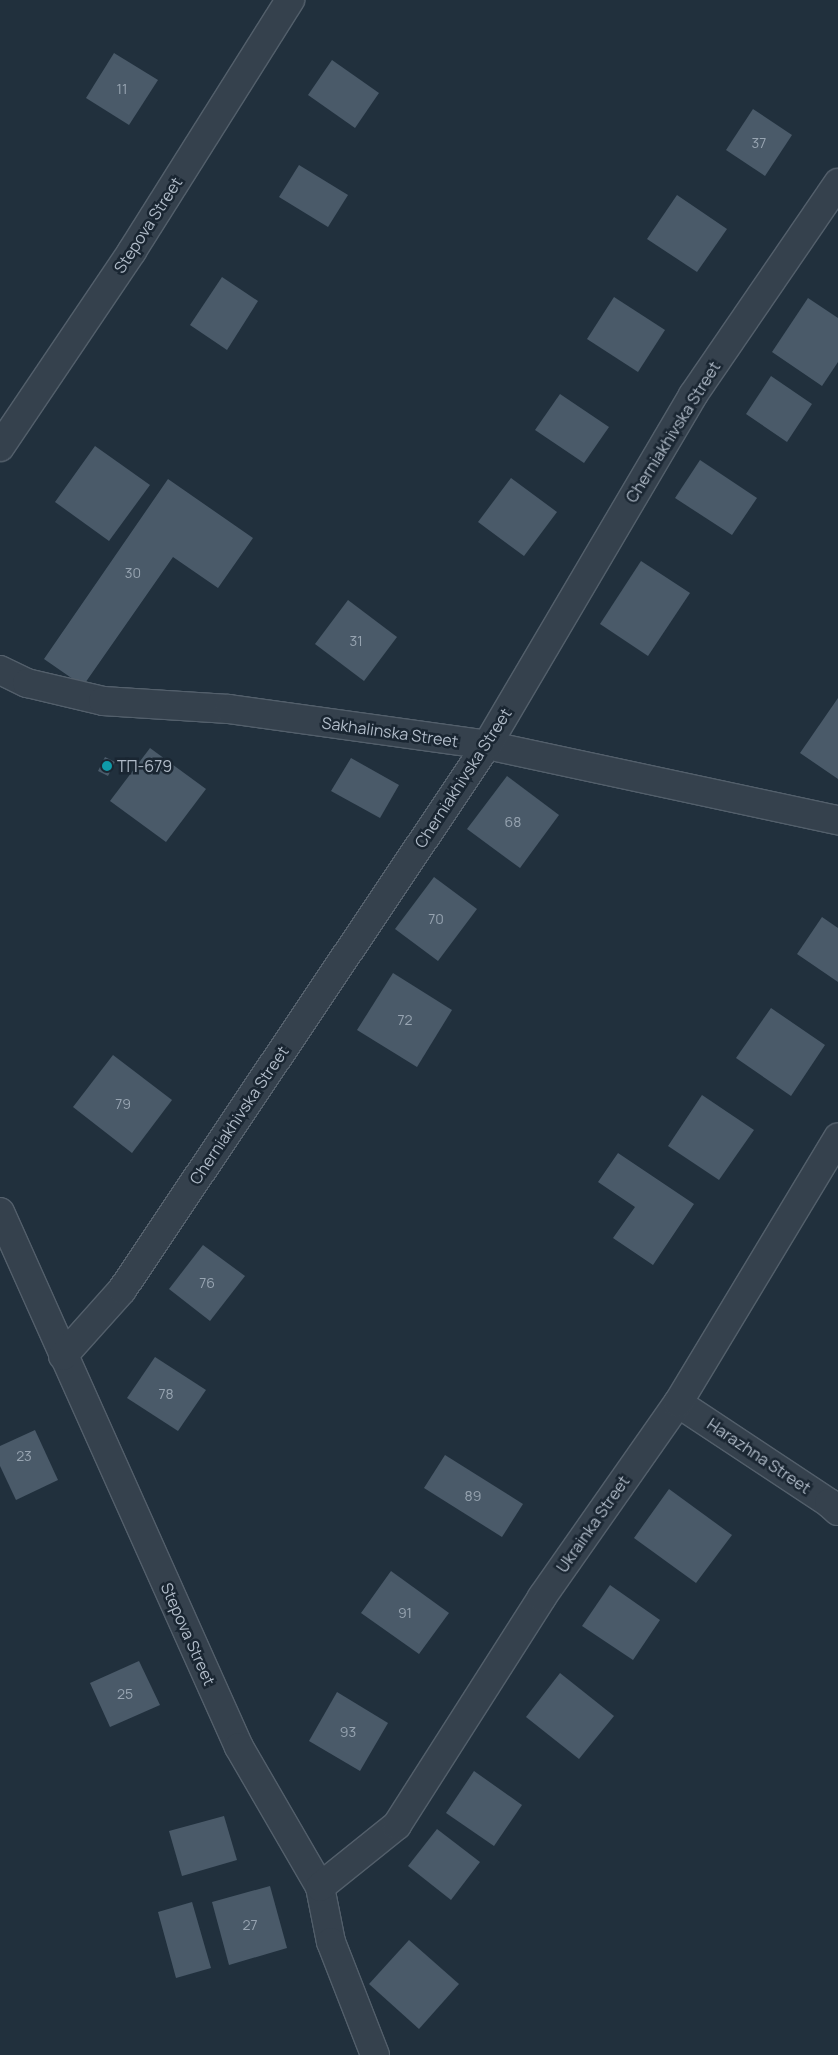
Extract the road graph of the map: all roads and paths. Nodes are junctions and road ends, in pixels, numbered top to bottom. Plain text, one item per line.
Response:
1 (290, 0) edge
2 (838, 183) edge
3 (0, 447) edge
4 (0, 670) edge
5 (486, 745) junction
6 (838, 820) edge
7 (838, 1138) edge
8 (0, 1212) edge
9 (63, 1356) junction
10 (678, 1403) junction
11 (838, 1511) edge
12 (320, 1887) junction
13 (374, 2055) edge

1 - 3 street, Stepova Street
2 - 5 street, Cherniakhivska Street
4 - 5 street, Sakhalinska Street
5 - 6 street, Sakhalinska Street
5 - 9 street, Cherniakhivska Street
7 - 10 street, Ukrainka Street
8 - 9 street, Stepova Street
9 - 12 street, Stepova Street
10 - 11 street, Harazhna Street
10 - 12 street, Ukrainka Street
12 - 13 street, Stepova Street

